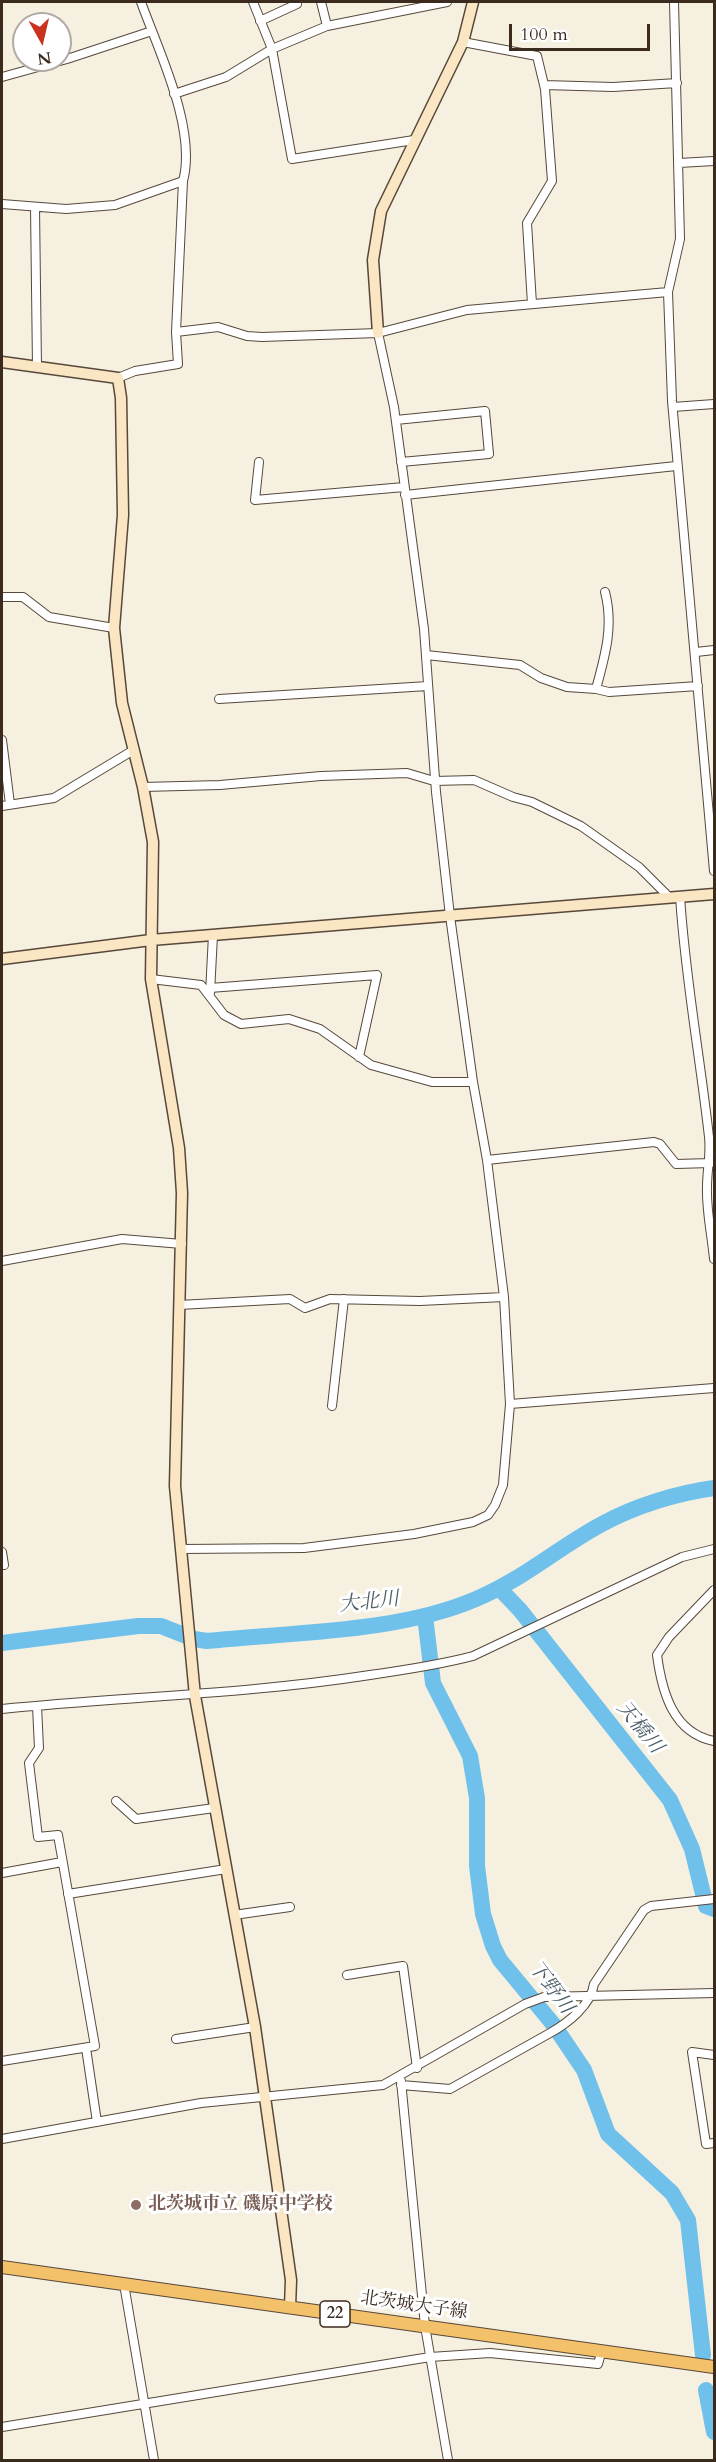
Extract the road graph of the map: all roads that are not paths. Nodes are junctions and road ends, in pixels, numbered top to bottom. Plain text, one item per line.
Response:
1 (141, 2) edge
2 (253, 2) edge
3 (321, 2) edge
4 (447, 2) edge
5 (473, 2) edge
6 (674, 2) edge
7 (297, 4) dead end
8 (421, 4) edge
9 (260, 21) junction
10 (327, 26) junction
11 (152, 31) junction
12 (463, 42) junction
13 (272, 49) junction
14 (2, 77) edge
15 (677, 83) junction
16 (544, 85) junction
17 (174, 94) junction
18 (414, 140) junction
19 (714, 161) edge
20 (679, 163) junction
21 (183, 182) junction
22 (2, 204) edge
23 (35, 207) junction
24 (668, 291) junction
25 (532, 304) junction
26 (176, 332) junction
27 (378, 333) junction
28 (2, 362) edge
29 (38, 367) junction
30 (118, 378) junction
31 (714, 404) edge
32 (673, 407) junction
33 (396, 420) junction
34 (259, 462) dead end
35 (401, 462) junction
36 (676, 466) junction
37 (404, 491) junction
38 (605, 592) dead end
39 (2, 597) edge
40 (114, 628) junction
41 (714, 650) edge
42 (696, 652) junction
43 (426, 655) junction
44 (428, 686) junction
45 (698, 686) junction
46 (596, 689) junction
47 (219, 699) dead end
48 (2, 741) edge
49 (132, 750) junction
50 (435, 780) junction
51 (143, 787) junction
52 (10, 804) junction
53 (2, 806) edge
54 (714, 871) edge
55 (714, 894) edge
56 (675, 897) junction
57 (450, 916) junction
58 (213, 935) junction
59 (151, 940) junction
60 (2, 959) edge
61 (151, 979) junction
62 (210, 988) junction
63 (209, 998) junction
64 (359, 1057) junction
65 (473, 1082) junction
66 (712, 1139) edge
67 (487, 1160) junction
68 (711, 1163) junction
69 (182, 1244) junction
70 (714, 1259) edge
71 (2, 1261) edge
72 (504, 1297) junction
73 (344, 1299) junction
74 (179, 1305) junction
75 (714, 1388) edge
76 (510, 1404) junction
77 (332, 1406) dead end
78 (714, 1549) edge
79 (2, 1552) edge
80 (182, 1555) junction
81 (4, 1565) dead end
82 (714, 1590) edge
83 (194, 1692) junction
84 (37, 1706) junction
85 (2, 1709) edge
86 (714, 1741) edge
87 (116, 1801) dead end
88 (214, 1808) junction
89 (63, 1862) junction
90 (226, 1869) junction
91 (2, 1873) edge
92 (68, 1894) junction
93 (714, 1899) edge
94 (290, 1907) dead end
95 (234, 1916) junction
96 (347, 1975) dead end
97 (714, 1993) edge
98 (592, 1995) junction
99 (255, 2027) junction
100 (176, 2039) dead end
101 (86, 2048) junction
102 (714, 2055) edge
103 (2, 2061) edge
104 (417, 2068) junction
105 (400, 2081) junction
106 (263, 2098) junction
107 (97, 2122) junction
108 (2, 2139) edge
109 (714, 2143) edge
110 (2, 2267) edge
111 (124, 2284) junction
112 (290, 2307) junction
113 (425, 2326) junction
114 (602, 2350) junction
115 (430, 2357) junction
116 (714, 2367) edge
117 (145, 2404) junction
118 (2, 2427) edge
119 (154, 2460) edge
120 (448, 2460) edge

1 - 11 street
2 - 9 street
3 - 10 street
4 - 8 street
5 - 12 street
6 - 15 street
7 - 9 street
8 - 10 street
9 - 13 street
10 - 13 street
11 - 14 street
11 - 17 street
12 - 16 street
12 - 18 street
13 - 17 street
13 - 18 street
15 - 16 street
15 - 20 street
16 - 25 street
17 - 21 street
18 - 27 street
19 - 20 street
20 - 24 street
21 - 23 street
21 - 26 street
22 - 23 street
23 - 29 street
24 - 25 street
24 - 32 street
25 - 27 street
26 - 27 street
26 - 30 street
27 - 33 street
28 - 29 street
29 - 30 street
30 - 40 street
31 - 32 street
32 - 36 street
33 - 35 street
33 - 35 street
34 - 37 street
35 - 37 street
36 - 37 street
36 - 42 street
37 - 43 street
38 - 46 street
39 - 40 street
40 - 49 street
41 - 42 street
42 - 45 street
43 - 44 street
43 - 46 street
44 - 47 street
44 - 50 street
45 - 46 street
45 - 54 street
48 - 52 street
49 - 51 street
49 - 52 street
50 - 51 street
50 - 56 street
50 - 57 street
51 - 59 street
52 - 53 street
55 - 56 street
56 - 57 street
56 - 66 street
57 - 58 street
57 - 65 street
58 - 59 street
58 - 62 street
59 - 60 street
59 - 61 street
61 - 63 street
61 - 69 street
62 - 63 street
62 - 64 street
63 - 64 street
64 - 65 street
65 - 67 street
66 - 68 street
67 - 68 street
67 - 72 street
68 - 70 street
69 - 71 street
69 - 74 street
72 - 73 street
72 - 76 street
73 - 74 street
73 - 77 street
74 - 80 street
75 - 76 street
76 - 80 street
78 - 83 street
79 - 81 street
80 - 83 street
82 - 86 street
83 - 84 street
83 - 88 street
84 - 85 street
84 - 89 street
87 - 88 street
88 - 90 street
89 - 91 street
89 - 92 street
90 - 92 street
90 - 95 street
92 - 101 street
93 - 98 street
94 - 95 street
95 - 99 street
96 - 104 street
97 - 98 street
98 - 104 street
98 - 105 street
99 - 100 street
99 - 106 street
101 - 103 street
101 - 107 street
102 - 109 street
104 - 105 street
105 - 106 street
105 - 113 street
106 - 107 street
106 - 112 street
107 - 108 street
110 - 111 main road, 北茨城大子線 / 22
111 - 112 main road, 北茨城大子線 / 22
111 - 117 street
112 - 113 main road, 北茨城大子線 / 22
113 - 114 main road, 北茨城大子線 / 22
113 - 115 street
114 - 115 street
114 - 116 main road, 北茨城大子線 / 22
115 - 117 street
115 - 120 street
117 - 118 street
117 - 119 street

